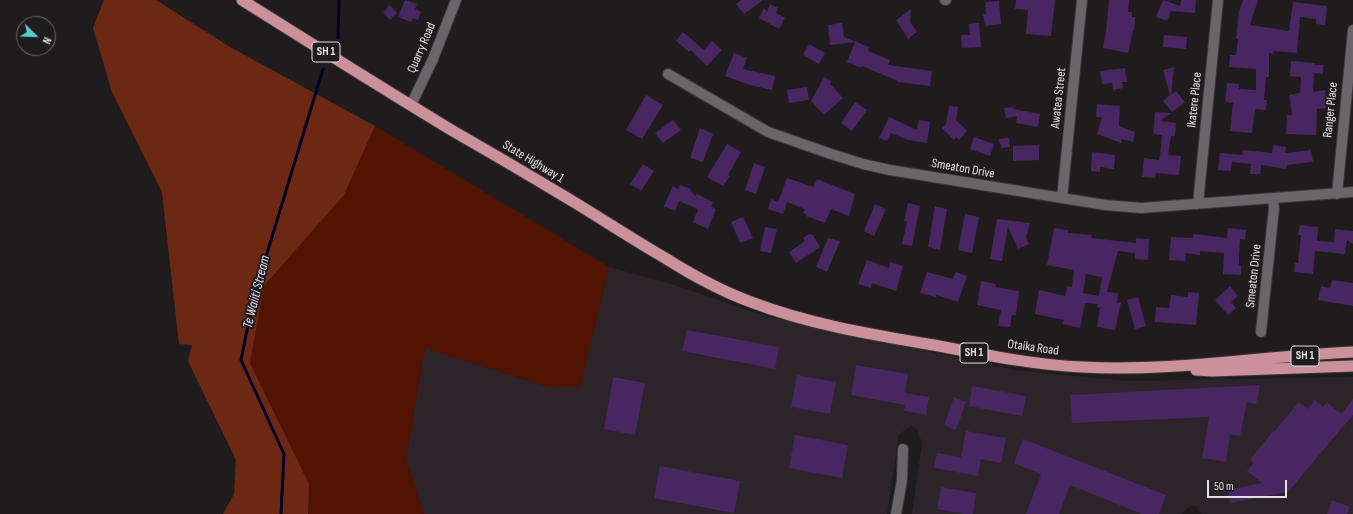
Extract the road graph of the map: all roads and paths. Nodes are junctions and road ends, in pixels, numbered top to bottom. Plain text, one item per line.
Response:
1 (242, 0) edge
2 (456, 0) edge
3 (1082, 0) edge
4 (1218, 0) edge
5 (1353, 30) edge
6 (668, 74) dead end
7 (411, 105) junction
8 (1353, 192) edge
9 (1337, 194) junction
10 (1062, 198) junction
11 (1273, 198) junction
12 (1198, 204) junction
13 (820, 324) joint
14 (1261, 332) dead end
15 (1353, 352) edge
16 (1353, 366) edge
17 (1172, 367) junction
18 (903, 449) dead end
19 (896, 514) edge

1 - 7 highway, State Highway 1 / SH 1
2 - 7 street, Quarry Road
3 - 10 street, Awatea Street
4 - 12 street, Ikatere Place
5 - 9 street, Ranger Place
6 - 10 street, Smeaton Drive
7 - 13 highway, State Highway 1 / SH 1
8 - 9 street, Smeaton Drive
9 - 11 street, Smeaton Drive
10 - 12 street, Smeaton Drive
11 - 12 street, Smeaton Drive
11 - 14 street, Smeaton Drive
13 - 17 highway, Otaika Road / SH 1
15 - 17 highway, Otaika Road / SH 1
16 - 17 highway, Otaika Road / SH 1
18 - 19 street

